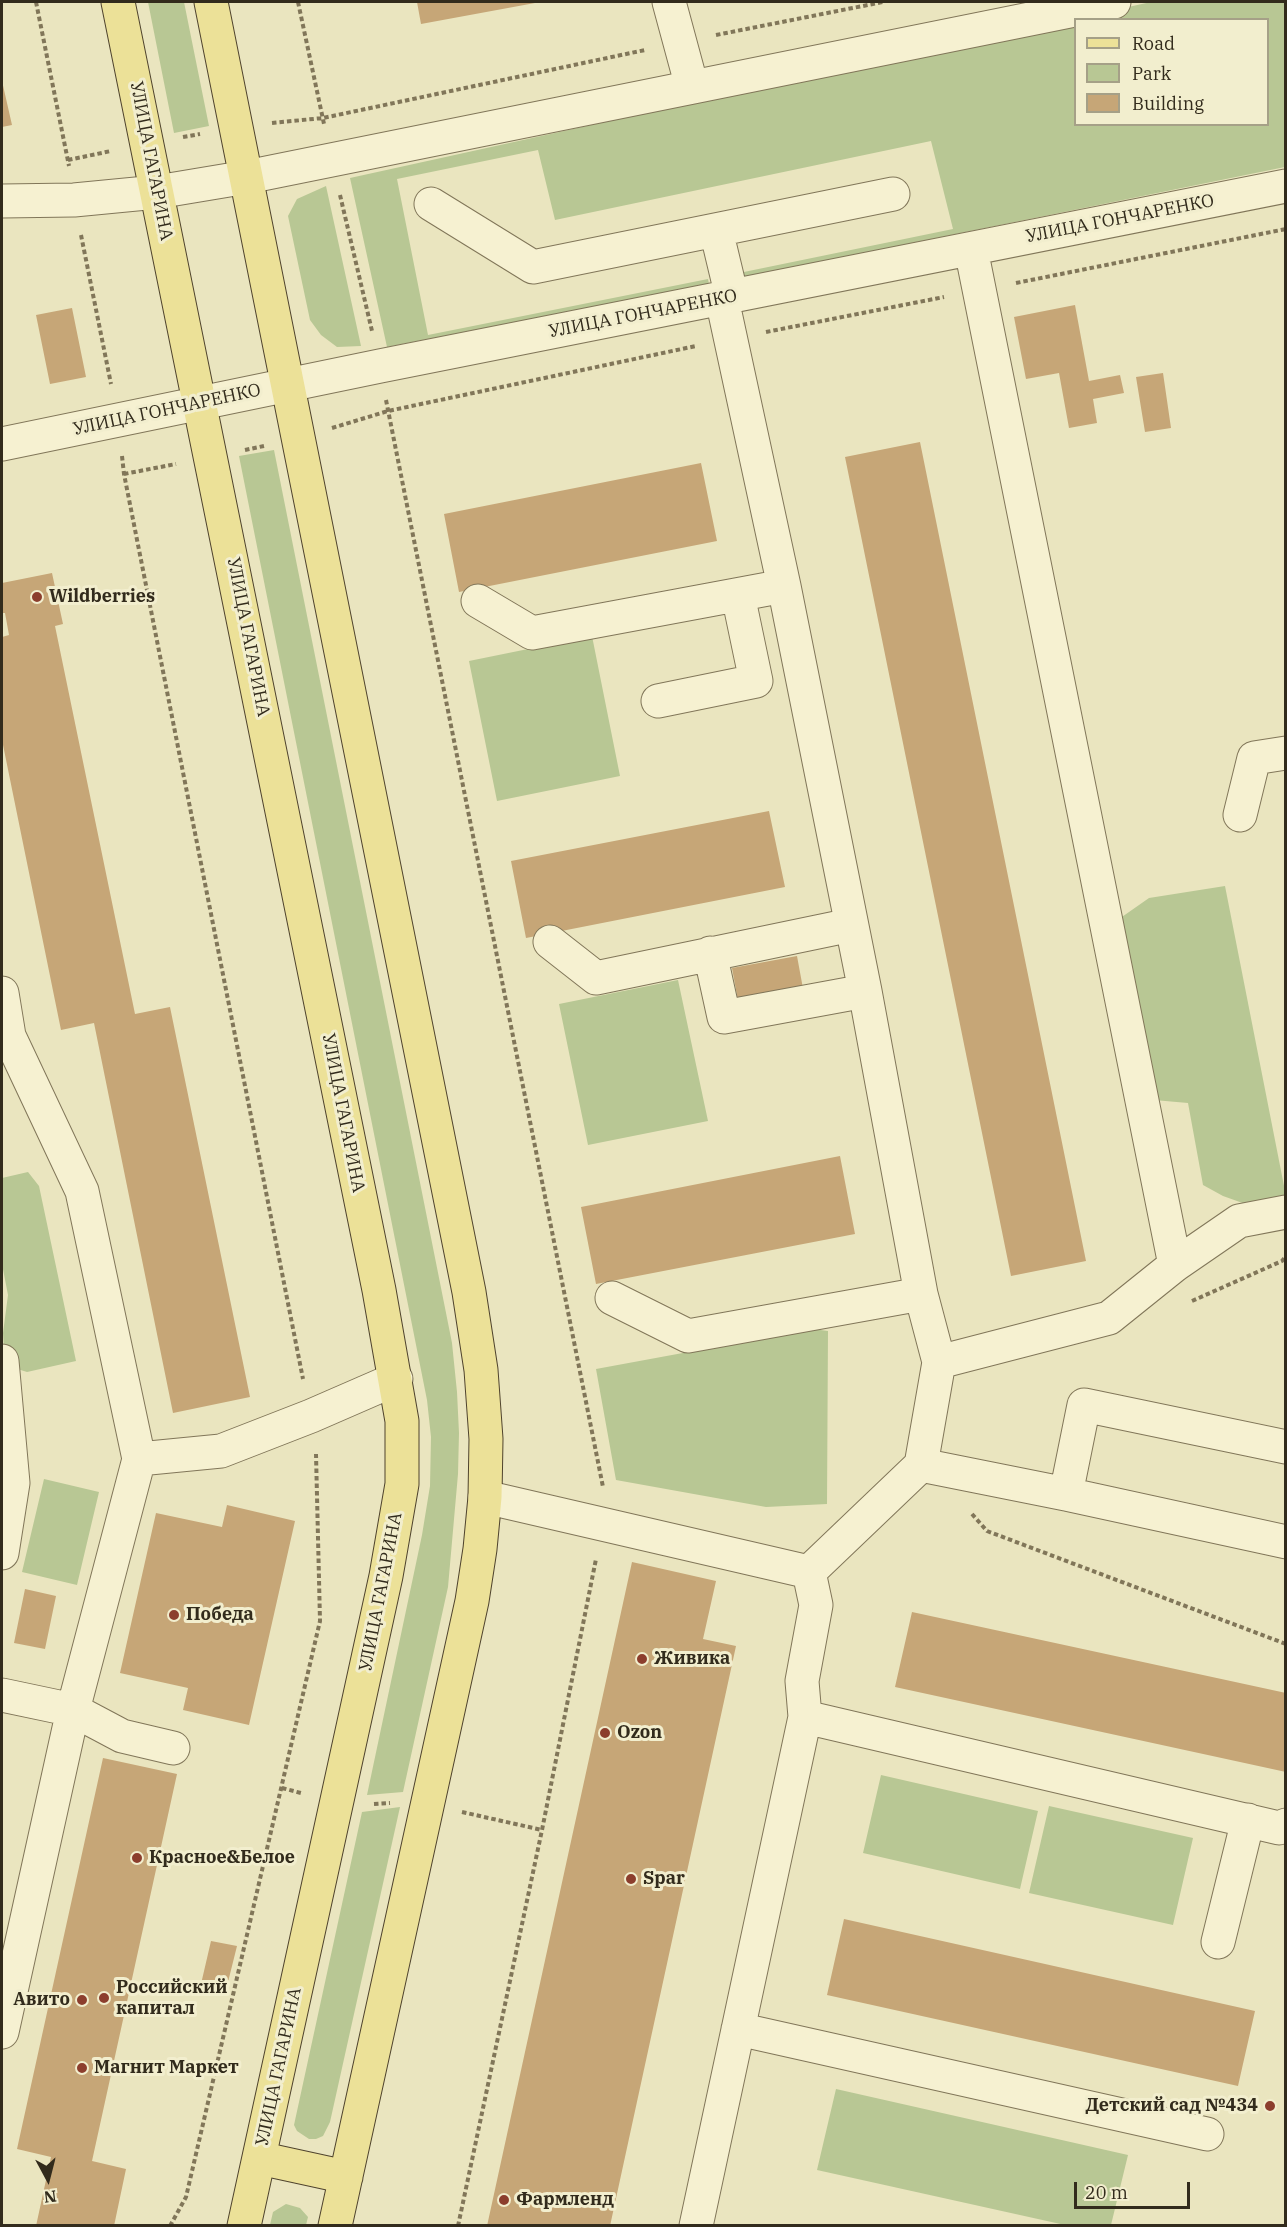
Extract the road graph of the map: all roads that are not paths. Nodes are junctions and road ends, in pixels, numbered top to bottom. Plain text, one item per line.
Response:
1 (118, 2) edge
2 (212, 2) edge
3 (669, 2) edge
4 (1114, 2) edge
5 (692, 87) junction
6 (247, 177) junction
7 (1286, 186) edge
8 (157, 192) junction
9 (893, 194) dead end
10 (2, 201) edge
11 (431, 204) dead end
12 (716, 230) junction
13 (971, 249) junction
14 (727, 298) junction
15 (288, 385) junction
16 (201, 404) junction
17 (2, 444) edge
18 (784, 586) junction
19 (738, 595) junction
20 (478, 601) dead end
21 (658, 701) dead end
22 (1286, 753) edge
23 (1240, 815) dead end
24 (851, 926) junction
25 (550, 942) dead end
26 (710, 953) junction
27 (865, 991) junction
28 (2, 993) edge
29 (1286, 1212) edge
30 (1175, 1265) junction
31 (921, 1294) junction
32 (612, 1298) dead end
33 (2, 1361) edge
34 (939, 1362) junction
35 (396, 1379) junction
36 (1286, 1447) edge
37 (139, 1459) junction
38 (921, 1465) junction
39 (1066, 1494) junction
40 (485, 1497) junction
41 (1286, 1542) edge
42 (2, 1553) edge
43 (809, 1572) junction
44 (2, 1695) edge
45 (74, 1710) junction
46 (805, 1717) junction
47 (173, 1748) dead end
48 (1248, 1820) junction
49 (1286, 1826) edge
50 (1218, 1942) dead end
51 (738, 2029) junction
52 (2, 2032) edge
53 (1207, 2134) dead end
54 (259, 2158) junction
55 (346, 2177) junction
56 (244, 2226) edge
57 (335, 2226) edge
58 (696, 2226) edge

1 - 8 main road, УЛИЦА ГАГАРИНА
2 - 6 main road
3 - 5 street
4 - 5 street
5 - 6 street
6 - 8 street
6 - 15 main road
7 - 13 street, УЛИЦА ГОНЧАРЕНКО
8 - 10 street
8 - 16 main road, УЛИЦА ГАГАРИНА
9 - 12 street
11 - 12 street
12 - 14 street
13 - 14 street, УЛИЦА ГОНЧАРЕНКО
13 - 30 street
14 - 15 street, УЛИЦА ГОНЧАРЕНКО
14 - 18 street
15 - 16 street, УЛИЦА ГОНЧАРЕНКО
15 - 40 main road
16 - 17 street, УЛИЦА ГОНЧАРЕНКО
16 - 35 main road, УЛИЦА ГАГАРИНА
18 - 19 street
18 - 24 street
19 - 20 street
19 - 21 street
22 - 23 street
24 - 26 street
24 - 27 street
25 - 26 street
26 - 27 street
27 - 31 street
28 - 37 street
29 - 30 street
30 - 34 street
31 - 32 street
31 - 34 street
33 - 42 street
34 - 38 street
35 - 37 street
35 - 54 main road, УЛИЦА ГАГАРИНА
36 - 39 street
37 - 45 street
38 - 39 street
38 - 43 street
39 - 41 street
40 - 43 street
40 - 55 main road
43 - 46 street
44 - 45 street
45 - 47 street
45 - 52 street
46 - 48 street
46 - 51 street
48 - 49 street
48 - 50 street
51 - 53 street
51 - 58 street
54 - 55 main road
54 - 56 main road, УЛИЦА ГАГАРИНА
55 - 57 main road

